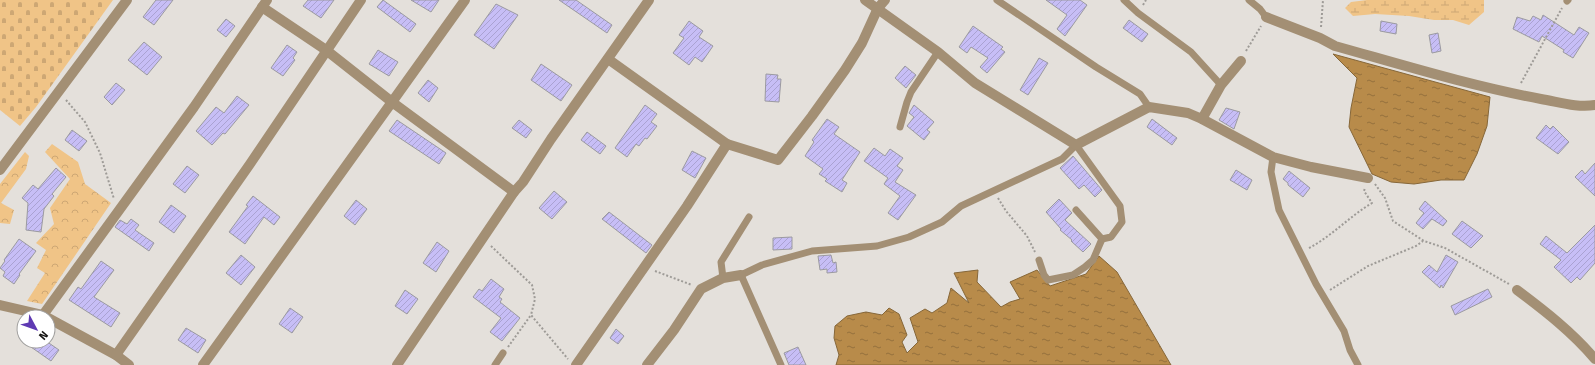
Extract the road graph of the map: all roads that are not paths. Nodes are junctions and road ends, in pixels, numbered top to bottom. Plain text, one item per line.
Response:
1 (127, 0) edge
2 (361, 0) edge
3 (465, 0) edge
4 (649, 0) edge
5 (865, 0) edge
6 (885, 0) edge
7 (997, 0) edge
8 (1124, 0) edge
9 (1249, 0) edge
10 (265, 4) edge
11 (878, 8) junction
12 (1266, 17) joint
13 (326, 50) junction
14 (938, 52) junction
15 (608, 59) junction
16 (1241, 61) road end
17 (1221, 85) junction
18 (392, 102) junction
19 (1595, 105) edge
20 (1149, 107) junction
21 (1202, 119) junction
22 (900, 126) dead end
23 (727, 144) junction
24 (1076, 145) junction
25 (1273, 157) junction
26 (0, 170) edge
27 (1368, 178) road end
28 (514, 192) junction
29 (1076, 210) dead end
30 (749, 217) dead end
31 (1102, 238) junction
32 (1039, 260) road end
33 (741, 275) junction
34 (723, 278) junction
35 (1517, 290) road end
36 (0, 305) edge
37 (16, 309) edge
38 (51, 309) edge
39 (56, 322) edge
40 (503, 353) road end
41 (116, 355) junction
42 (1595, 359) edge
43 (572, 362) edge
44 (129, 365) edge
45 (203, 365) edge
46 (397, 365) edge
47 (495, 365) edge
48 (647, 365) edge
49 (781, 365) edge
50 (1358, 365) edge

1 - 26 street
2 - 13 street
3 - 18 street
4 - 15 street
5 - 11 street
6 - 11 street
7 - 20 lane
8 - 17 lane
9 - 12 lane
10 - 13 street
10 - 38 street
11 - 14 street
11 - 23 street
12 - 19 street
13 - 18 street
13 - 41 street
14 - 22 lane
14 - 24 street
15 - 23 street
15 - 28 street
16 - 17 street
17 - 21 street
18 - 28 street
18 - 45 street
20 - 21 street
20 - 24 street
21 - 25 street
23 - 43 street
24 - 31 lane
24 - 33 lane
25 - 27 street
25 - 50 lane
28 - 46 street
29 - 31 lane
30 - 34 lane
31 - 32 lane
33 - 34 street
33 - 49 lane
34 - 48 street
35 - 42 street
36 - 37 street
39 - 41 street
40 - 47 lane
41 - 44 street

